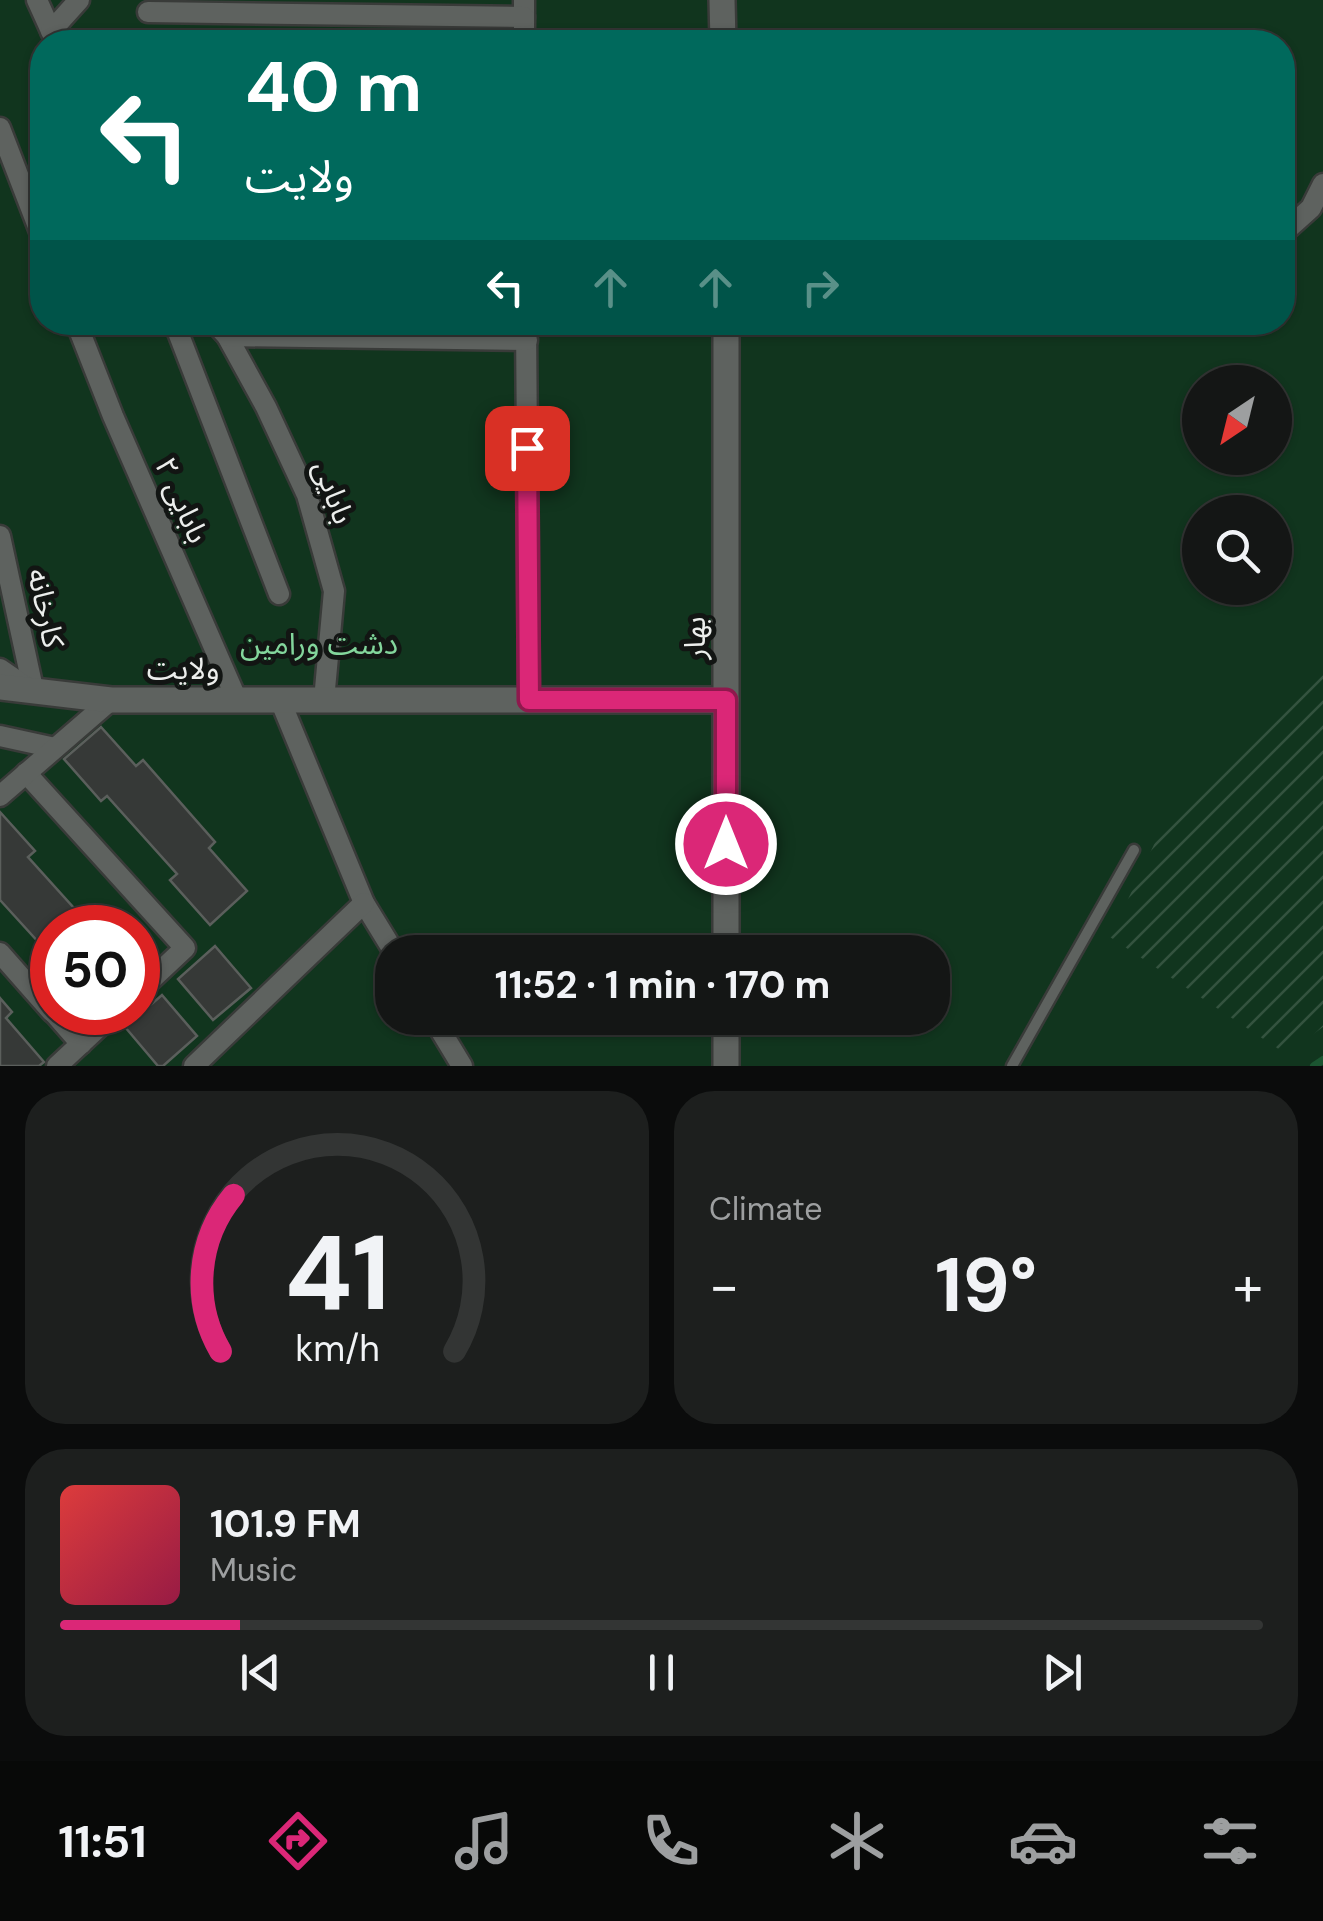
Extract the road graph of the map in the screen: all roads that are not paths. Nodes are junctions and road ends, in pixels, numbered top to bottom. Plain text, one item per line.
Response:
1 (36, 0) edge
2 (79, 0) edge
3 (722, 0) edge
4 (524, 8) edge
5 (148, 12) dead end
6 (50, 30) edge
7 (58, 30) edge
8 (723, 30) edge
9 (0, 128) edge
10 (1323, 184) edge
11 (30, 205) edge
12 (1295, 222) edge
13 (81, 335) edge
14 (179, 335) edge
15 (224, 335) edge
16 (526, 335) edge
17 (726, 335) edge
18 (0, 536) edge
19 (4, 566) edge
20 (279, 594) dead end
21 (0, 669) edge
22 (0, 687) edge
23 (34, 693) junction
24 (111, 700) junction
25 (237, 700) junction
26 (280, 700) junction
27 (324, 700) junction
28 (529, 700) junction
29 (726, 700) junction
30 (0, 736) edge
31 (55, 748) junction
32 (26, 773) junction
33 (0, 796) edge
34 (1134, 850) dead end
35 (364, 903) junction
36 (146, 905) edge
37 (160, 920) edge
38 (384, 935) edge
39 (726, 935) edge
40 (0, 954) edge
41 (160, 971) edge
42 (30, 987) edge
43 (73, 1035) edge
44 (91, 1035) edge
45 (443, 1035) edge
46 (726, 1035) edge
47 (81, 1044) junction
48 (57, 1066) edge
49 (194, 1066) edge
50 (462, 1066) edge
51 (726, 1066) edge
52 (1012, 1066) edge

1 - 6 street
2 - 7 street
3 - 8 street
4 - 5 street
9 - 11 street
10 - 12 street
13 - 25 street, بابایی ۲
14 - 20 street
15 - 27 street, بابایی
16 - 28 street
17 - 29 street, بهار
18 - 19 street, کارخانه
19 - 23 street, کارخانه
21 - 23 street
22 - 23 street, ولایت
23 - 24 street, ولایت
24 - 25 street, ولایت
24 - 31 street
25 - 26 street, ولایت
26 - 27 street, ولایت
26 - 35 street
27 - 28 street, ولایت
28 - 29 street, ولایت
29 - 39 street, بهار
30 - 31 street
31 - 32 street
32 - 33 street
32 - 36 street
34 - 52 lane
35 - 38 street
35 - 49 street
37 - 41 street
40 - 42 street
43 - 47 street
44 - 47 street
45 - 50 street
46 - 51 street
47 - 48 street

